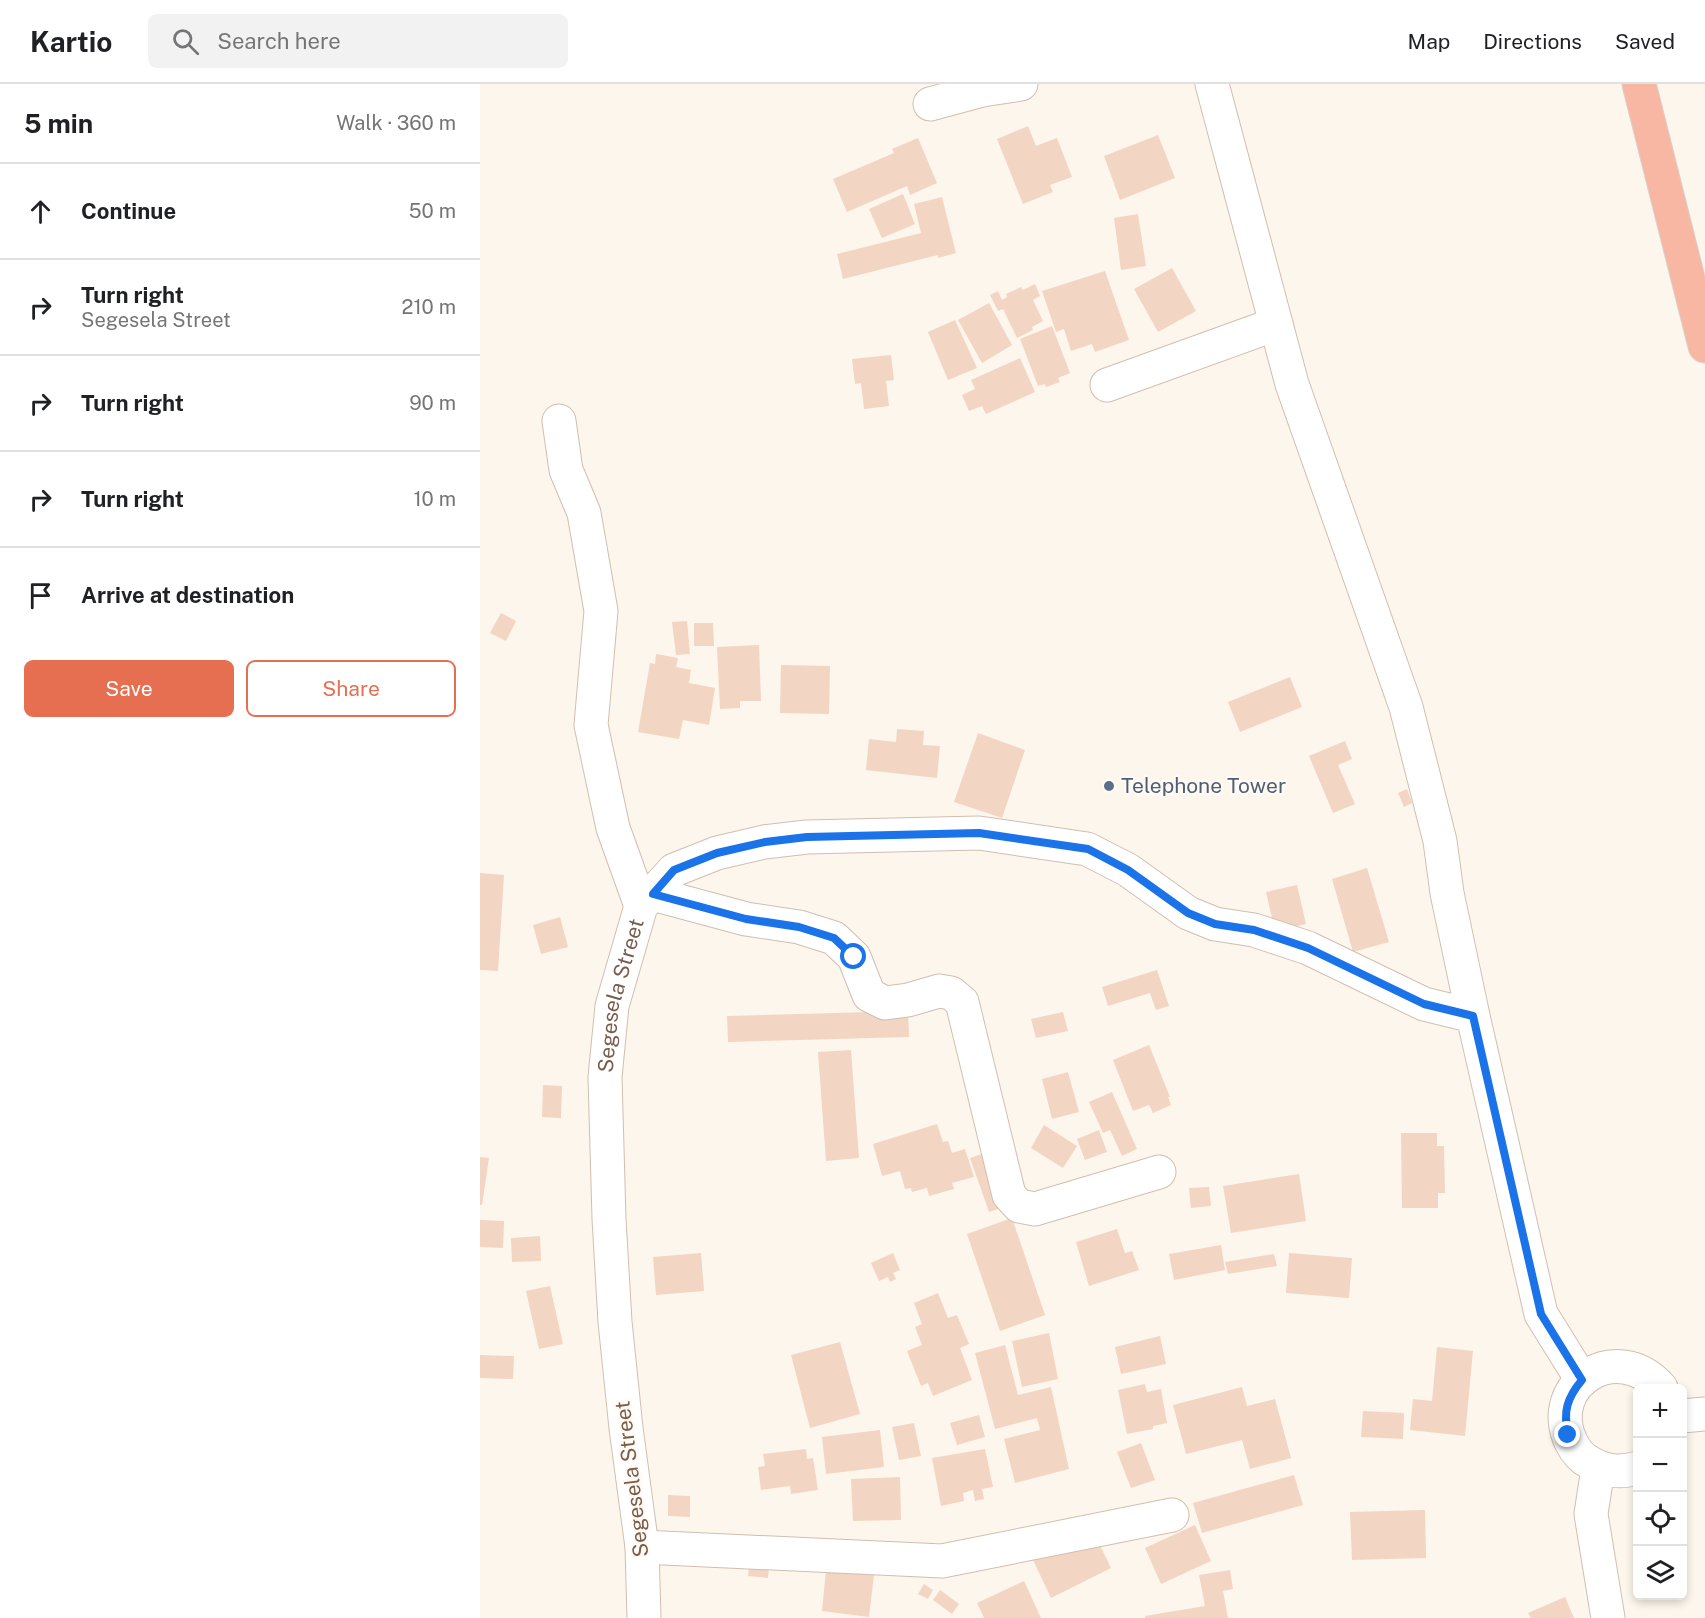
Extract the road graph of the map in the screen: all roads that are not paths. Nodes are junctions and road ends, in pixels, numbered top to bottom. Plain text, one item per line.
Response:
1 (1021, 84) edge
2 (1212, 84) edge
3 (1638, 84) edge
4 (930, 104) dead end
5 (1276, 324) junction
6 (1705, 346) edge
7 (1107, 385) dead end
8 (560, 421) dead end
9 (647, 900) junction
10 (1473, 1016) junction
11 (1160, 1172) dead end
12 (1582, 1380) junction
13 (1657, 1384) edge
14 (1705, 1414) edge
15 (1687, 1416) edge
16 (1598, 1468) junction
17 (1633, 1470) edge
18 (1172, 1515) dead end
19 (642, 1547) junction
20 (644, 1618) edge
21 (1608, 1618) edge

1 - 4 street
2 - 5 street
3 - 6 highway
5 - 7 street
5 - 10 street
8 - 9 street
9 - 10 street, Segesela Street
9 - 11 street
9 - 19 street, Segesela Street
10 - 12 street
12 - 13 street
12 - 16 street
14 - 15 street
16 - 17 street
16 - 21 street
18 - 19 street
19 - 20 street, Segesela Street

